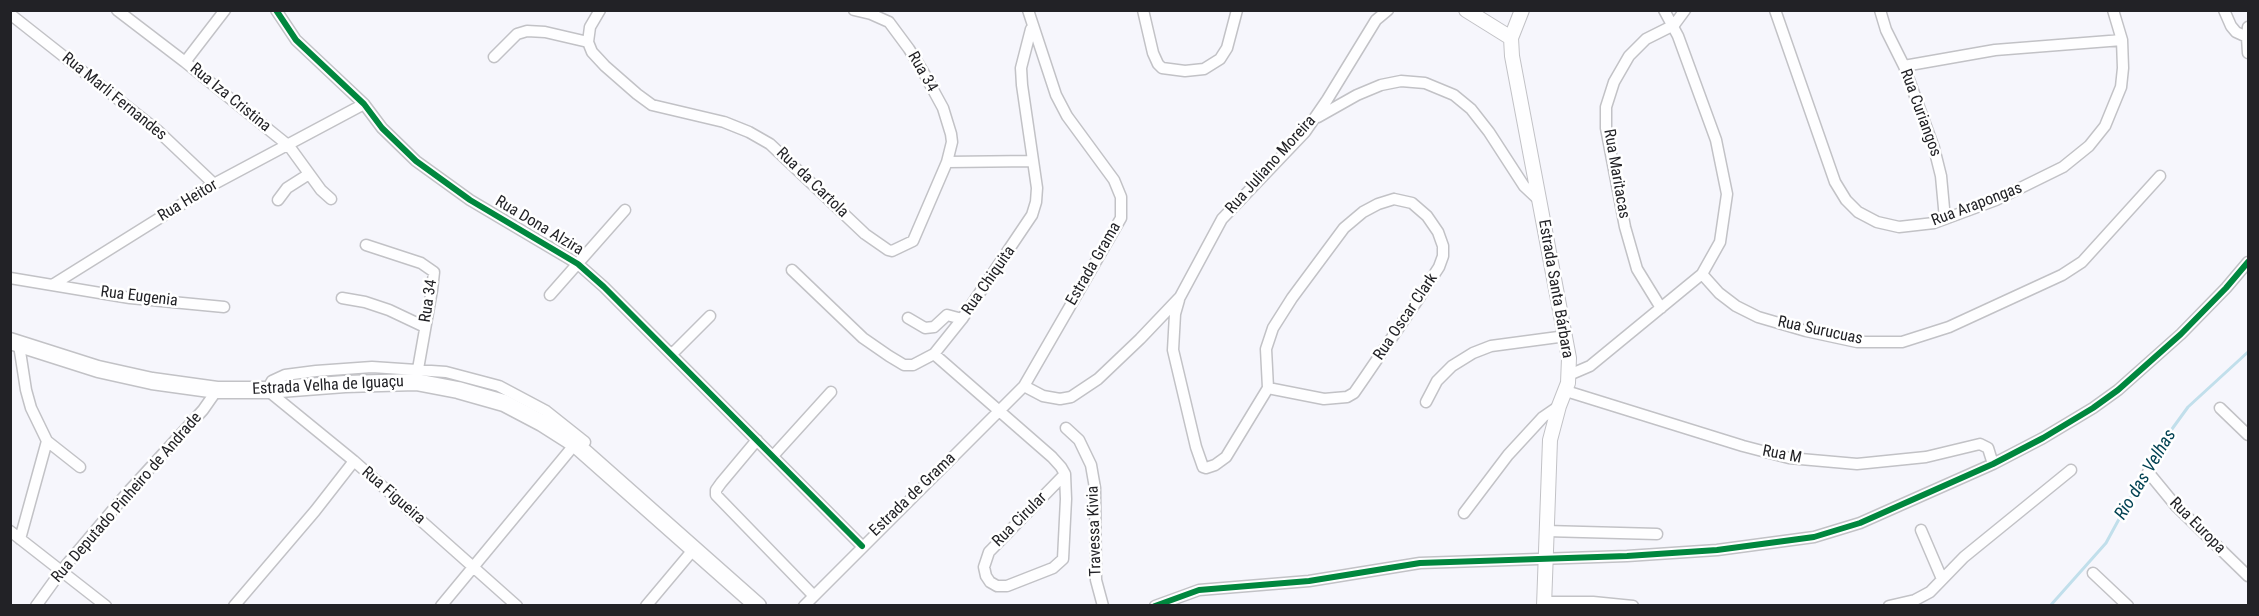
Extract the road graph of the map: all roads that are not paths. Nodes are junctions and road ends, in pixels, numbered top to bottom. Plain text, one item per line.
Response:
1 (117, 10) edge
2 (225, 10) edge
3 (276, 10) edge
4 (600, 10) edge
5 (854, 10) edge
6 (1028, 10) edge
7 (1143, 10) edge
8 (1237, 10) edge
9 (1388, 10) edge
10 (1466, 10) edge
11 (1522, 10) edge
12 (1664, 10) edge
13 (1685, 10) edge
14 (1775, 10) edge
15 (1881, 10) edge
16 (2113, 10) edge
17 (2224, 10) edge
18 (10, 14) edge
19 (1375, 15) edge
20 (1032, 25) junction
21 (1674, 25) junction
22 (2248, 32) edge
23 (1511, 38) junction
24 (2122, 40) junction
25 (588, 42) junction
26 (2248, 53) edge
27 (494, 57) dead end
28 (185, 62) junction
29 (1904, 66) junction
30 (364, 104) junction
31 (1315, 118) junction
32 (289, 146) junction
33 (1034, 161) junction
34 (947, 162) junction
35 (309, 174) junction
36 (2160, 176) dead end
37 (214, 184) junction
38 (331, 199) dead end
39 (278, 200) dead end
40 (1540, 201) junction
41 (624, 210) dead end
42 (1945, 219) junction
43 (913, 242) joint
44 (366, 245) dead end
45 (2248, 262) edge
46 (578, 264) junction
47 (792, 270) dead end
48 (1702, 274) junction
49 (10, 278) edge
50 (54, 284) junction
51 (550, 295) dead end
52 (1180, 297) junction
53 (342, 298) dead end
54 (224, 307) dead end
55 (1661, 308) junction
56 (710, 316) dead end
57 (908, 318) dead end
58 (962, 319) junction
59 (425, 327) junction
60 (1566, 336) junction
61 (15, 343) edge
62 (672, 354) junction
63 (934, 354) junction
64 (418, 369) junction
65 (1569, 375) junction
66 (1024, 386) junction
67 (1269, 388) junction
68 (217, 390) junction
69 (267, 390) junction
70 (1566, 391) junction
71 (831, 392) dead end
72 (1426, 402) dead end
73 (1558, 406) junction
74 (2220, 408) dead end
75 (999, 410) junction
76 (1066, 428) dead end
77 (2248, 435) edge
78 (757, 440) junction
79 (47, 441) junction
80 (582, 445) junction
81 (773, 456) junction
82 (354, 461) junction
83 (1993, 464) junction
84 (80, 467) dead end
85 (2070, 470) dead end
86 (2148, 472) dead end
87 (1065, 474) junction
88 (1464, 513) dead end
89 (1921, 530) dead end
90 (10, 531) edge
91 (1546, 531) junction
92 (1657, 534) dead end
93 (20, 539) junction
94 (862, 546) junction
95 (693, 550) junction
96 (1546, 558) junction
97 (473, 567) junction
98 (62, 570) junction
99 (2093, 573) dead end
100 (2248, 576) edge
101 (1942, 579) junction
102 (813, 595) junction
103 (1544, 604) edge
104 (36, 606) edge
105 (106, 606) edge
106 (234, 606) edge
107 (441, 606) edge
108 (517, 606) edge
109 (646, 606) edge
110 (758, 606) edge
111 (804, 606) edge
112 (1103, 606) edge
113 (1155, 606) edge
114 (1633, 606) edge
115 (1889, 606) edge
116 (2128, 606) edge

1 - 28 street, Rua Iza Cristina
2 - 28 street
3 - 30 street, Rua Dona Alzira
4 - 25 street
5 - 34 street, Rua 34
6 - 20 street, Estrada Grama
7 - 8 street
9 - 19 street, Rua Juliano Moreira
10 - 23 street
11 - 23 street, Estrada Santa Bárbara
12 - 21 street
13 - 21 street
14 - 42 street, Rua Arapongas
15 - 29 street, Rua Curiangos
16 - 24 street, Rua Arapongas
17 - 22 street
18 - 37 street, Rua Marli Fernandes
19 - 31 street, Rua Juliano Moreira
20 - 33 street, Rua Chiquita
20 - 66 street, Estrada Grama
21 - 48 street
21 - 55 street, Rua Maritacas
22 - 26 street
23 - 40 street, Estrada Santa Bárbara
24 - 29 street
24 - 42 street, Rua Arapongas
25 - 27 street
25 - 43 street, Rua da Cartola
28 - 32 street, Rua Iza Cristina
29 - 42 street, Rua Curiangos
30 - 32 street, Rua Heitor
30 - 46 street, Rua Dona Alzira
31 - 40 street
31 - 52 street, Rua Juliano Moreira
32 - 35 street, Rua Iza Cristina
32 - 37 street, Rua Heitor
33 - 34 street
33 - 58 street, Rua Chiquita
34 - 43 street, Rua 34
35 - 38 street, Rua Iza Cristina
35 - 39 street
36 - 48 street, Rua Surucuas
37 - 50 street, Rua Heitor
40 - 60 street, Estrada Santa Bárbara
41 - 46 street
44 - 59 street, Rua 34
45 - 83 street
46 - 51 street
46 - 62 street, Rua Dona Alzira
47 - 63 street
48 - 55 street
49 - 50 street
50 - 54 street, Rua Eugenia
52 - 66 street, Rua Juliano Moreira
52 - 67 street
53 - 59 street
55 - 65 street
56 - 62 street
57 - 58 street
58 - 63 street, Rua Chiquita
59 - 64 street, Rua 34
60 - 65 street, Estrada Santa Bárbara
60 - 72 street
61 - 68 main road, Estrada Velha de Iguaçu
61 - 79 street
62 - 78 street, Rua Dona Alzira
63 - 75 street
64 - 69 street
64 - 80 street
65 - 70 street, Estrada Santa Bárbara
66 - 75 street, Estrada de Grama
67 - 67 street, Rua Oscar Clark
68 - 69 main road, Estrada Velha de Iguaçu
68 - 98 street, Rua Deputado Pinheiro de Andrade
69 - 80 main road, Estrada Velha de Iguaçu
69 - 82 street, Rua Figueira
70 - 73 street, Estrada Santa Bárbara
70 - 83 street, Rua M
71 - 81 street
73 - 88 street
73 - 91 street, Estrada Santa Bárbara
74 - 77 street
75 - 87 street
75 - 94 street, Estrada de Grama
76 - 112 street, Travessa Kivia
78 - 81 street, Rua Dona Alzira
78 - 102 street
79 - 84 street
79 - 93 street
80 - 95 main road, Estrada Velha de Iguaçu
80 - 97 street
81 - 94 street, Rua Dona Alzira
82 - 97 street, Rua Figueira
82 - 106 street
83 - 96 street
85 - 101 street
86 - 100 street, Rua Europa
87 - 87 street, Rua Cirular
89 - 101 street
90 - 93 street
91 - 92 street
91 - 96 street, Estrada Santa Bárbara
93 - 98 street
94 - 102 street, Estrada de Grama
95 - 109 street
95 - 110 main road, Estrada Velha de Iguaçu
96 - 103 street, Estrada Santa Bárbara
96 - 113 street
97 - 107 street
97 - 108 street, Rua Figueira
98 - 104 street, Rua Deputado Pinheiro de Andrade
98 - 105 street
99 - 116 street
101 - 115 street
102 - 111 street, Estrada de Grama
103 - 114 street

